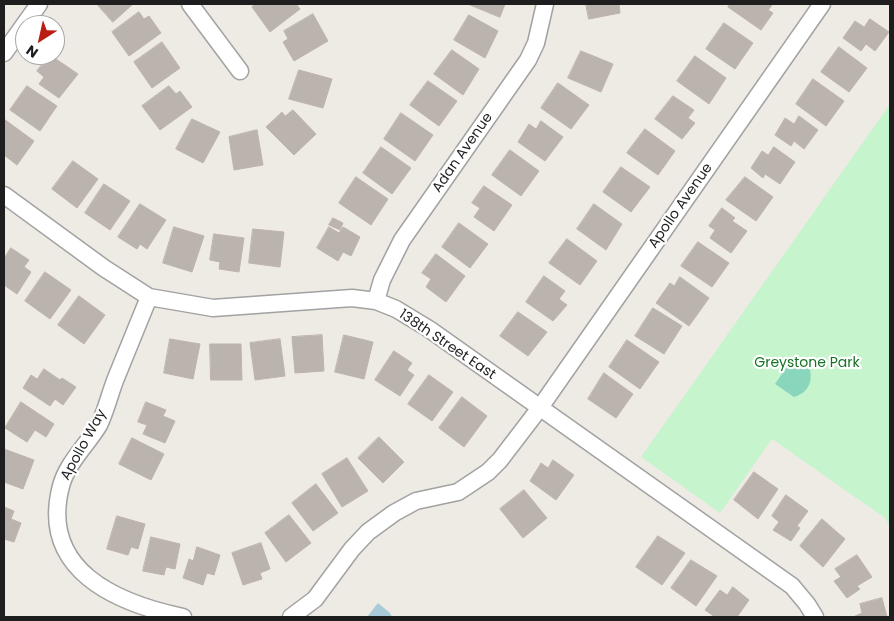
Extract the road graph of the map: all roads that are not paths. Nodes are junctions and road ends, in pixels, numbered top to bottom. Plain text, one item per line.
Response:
1 (39, 4) edge
2 (190, 4) edge
3 (545, 4) edge
4 (822, 4) edge
5 (4, 53) edge
6 (240, 71) dead end
7 (4, 195) edge
8 (149, 297) junction
9 (376, 301) junction
10 (539, 408) junction
11 (183, 617) edge
12 (291, 617) edge
13 (815, 617) edge

1 - 5 street
2 - 6 street
3 - 9 street, Adan Avenue
4 - 10 street, Apollo Avenue
7 - 8 street, 138th Street East
8 - 9 street, 138th Street East
8 - 11 street, Apollo Way
9 - 10 street, 138th Street East
10 - 12 street
10 - 13 street, 138th Street East

